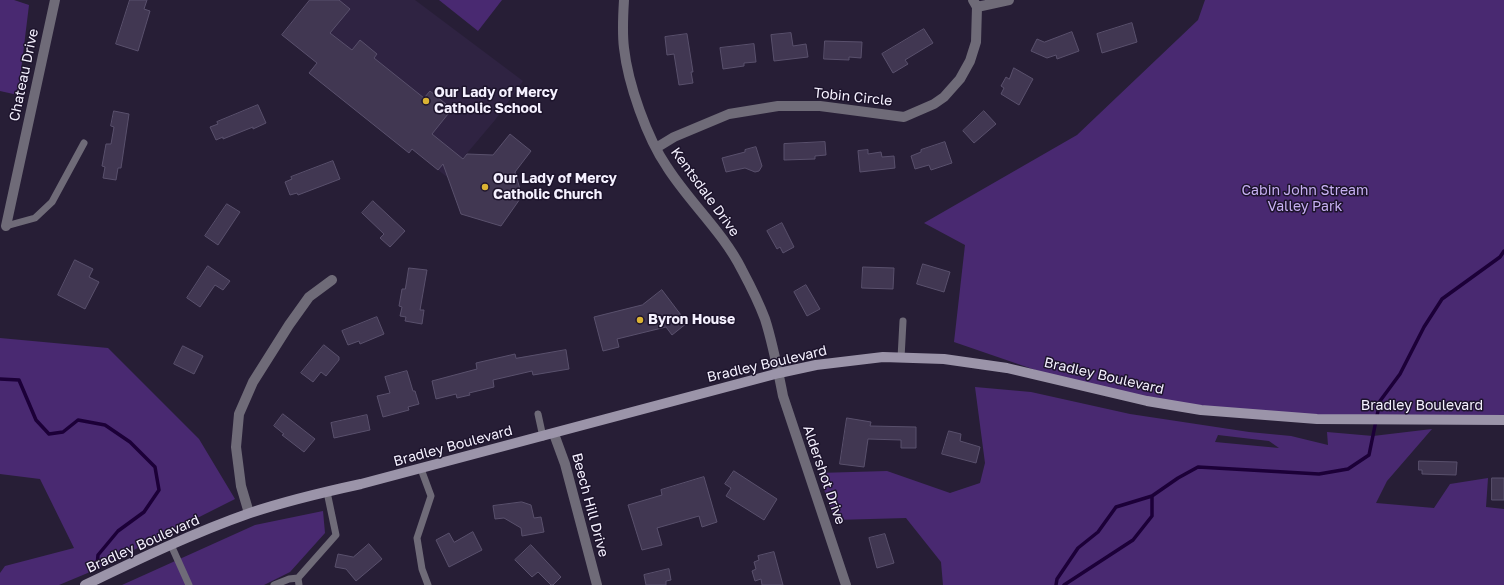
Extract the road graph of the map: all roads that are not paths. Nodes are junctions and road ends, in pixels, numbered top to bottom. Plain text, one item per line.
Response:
1 (55, 0) edge
2 (624, 0) edge
3 (1008, 0) edge
4 (975, 4) edge
5 (84, 143) dead end
6 (656, 148) junction
7 (6, 226) joint
8 (332, 280) dead end
9 (903, 321) dead end
10 (901, 358) junction
11 (779, 373) junction
12 (538, 414) dead end
13 (1504, 420) edge
14 (554, 434) junction
15 (543, 436) junction
16 (421, 468) junction
17 (327, 492) junction
18 (249, 513) junction
19 (171, 545) junction
20 (299, 582) edge
21 (85, 585) edge
22 (189, 585) edge
23 (274, 585) edge
24 (428, 585) edge
25 (597, 585) edge
26 (846, 585) edge

1 - 7 street, Chateau Drive
2 - 6 street, Kentsdale Drive
3 - 4 street
4 - 6 street, Tobin Circle
5 - 7 lane
6 - 11 street, Kentsdale Drive
8 - 18 street
9 - 10 lane
10 - 11 main road, Bradley Boulevard
10 - 13 main road, Bradley Boulevard
11 - 14 main road, Bradley Boulevard
11 - 26 street, Aldershot Drive
12 - 15 lane
14 - 15 main road, Bradley Boulevard
14 - 25 street, Beech Hill Drive
15 - 16 main road, Bradley Boulevard
16 - 17 main road, Bradley Boulevard
16 - 24 lane
17 - 18 main road, Bradley Boulevard
17 - 20 lane
18 - 19 main road, Bradley Boulevard
19 - 21 main road, Bradley Boulevard
19 - 22 lane
20 - 23 lane

